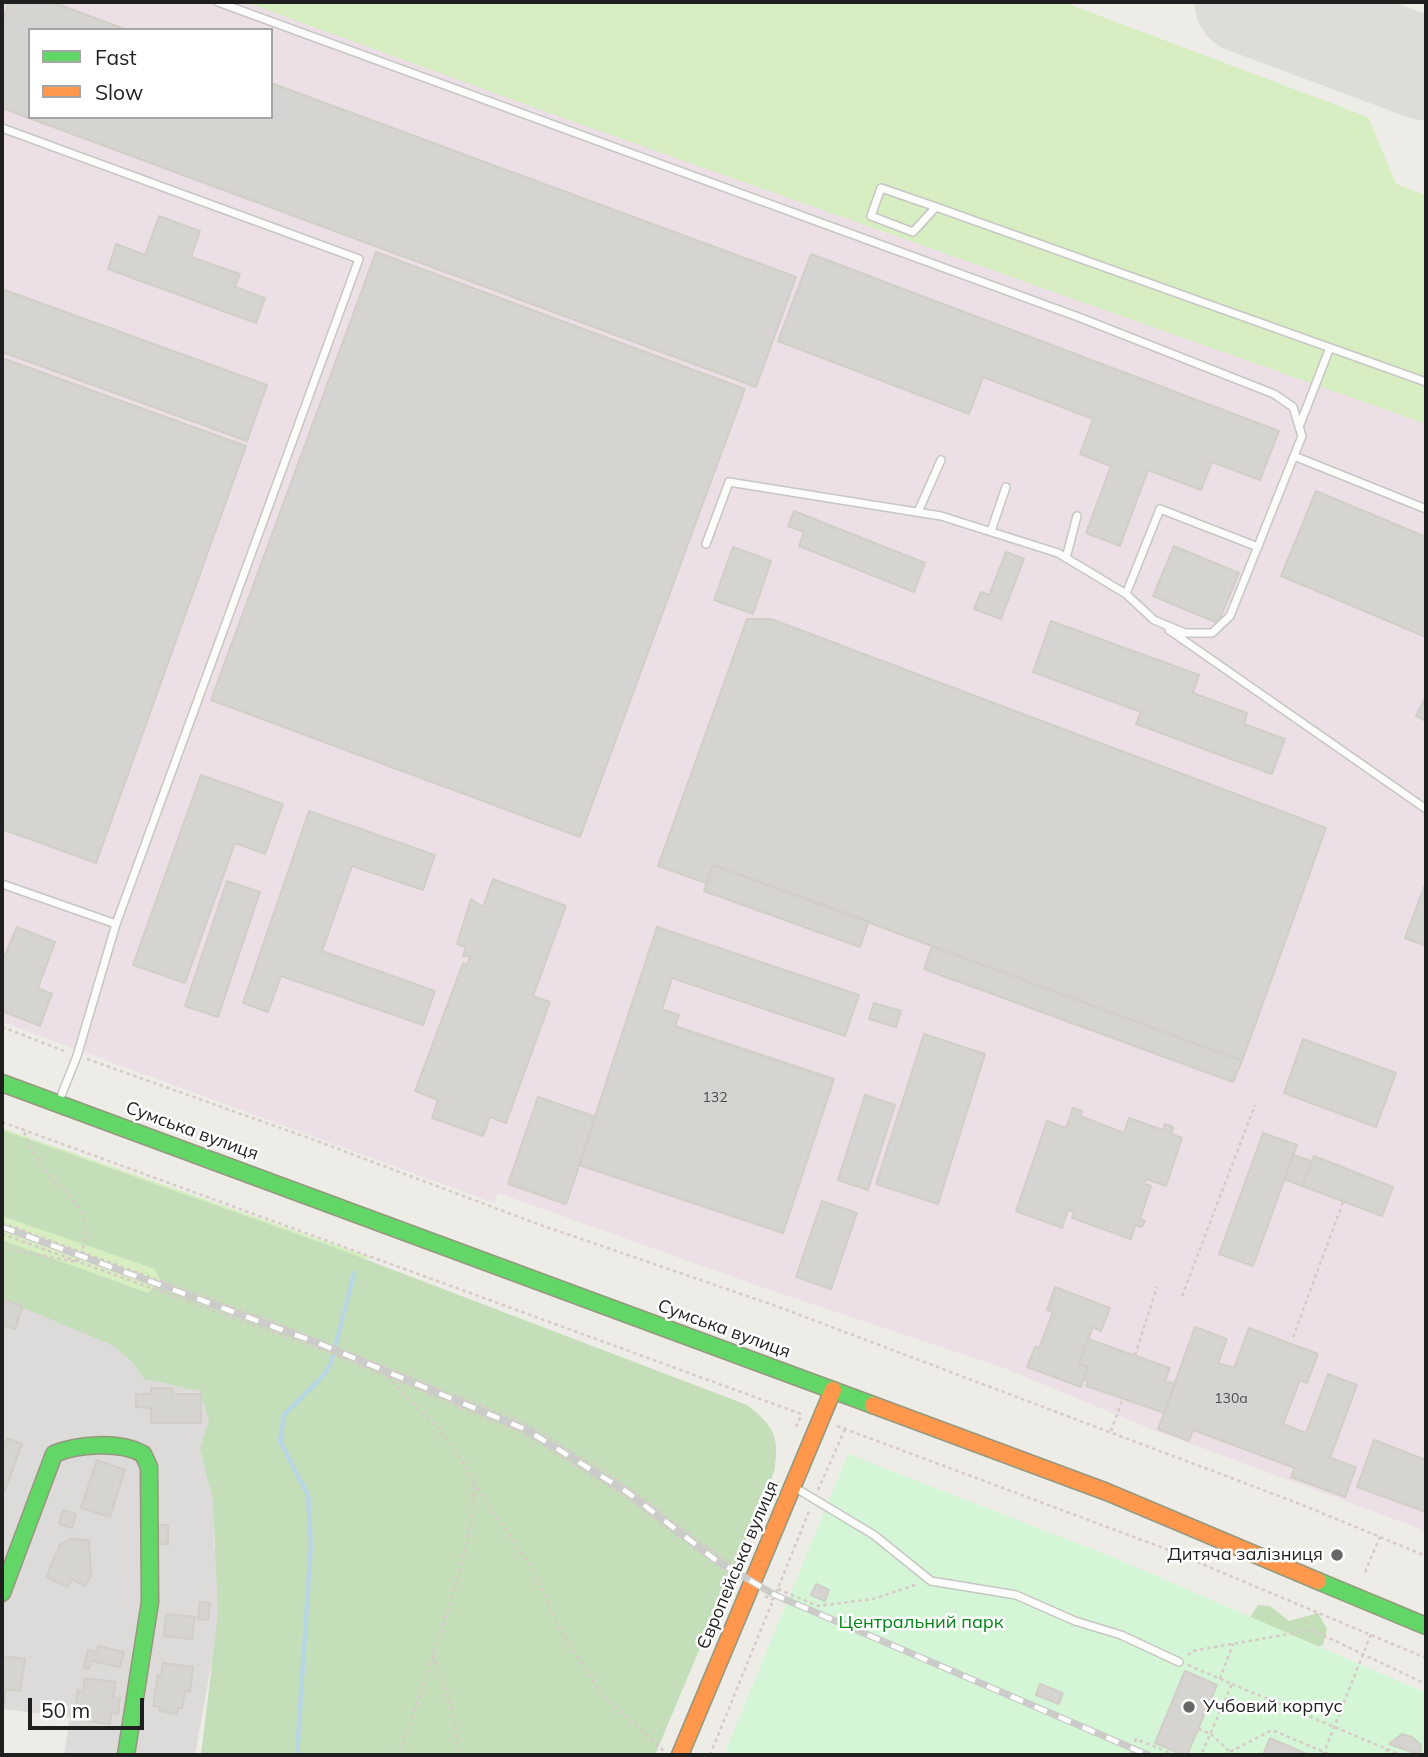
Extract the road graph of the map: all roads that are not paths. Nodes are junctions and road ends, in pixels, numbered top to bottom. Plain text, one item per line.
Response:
1 (218, 2) edge
2 (2, 128) edge
3 (936, 207) junction
4 (1329, 350) junction
5 (1426, 382) edge
6 (1299, 427) junction
7 (1294, 456) junction
8 (941, 460) dead end
9 (1006, 487) dead end
10 (1426, 509) edge
11 (918, 512) junction
12 (1077, 516) dead end
13 (991, 531) junction
14 (706, 544) dead end
15 (1258, 547) junction
16 (1066, 558) junction
17 (1126, 594) junction
18 (1154, 620) junction
19 (1426, 809) edge
20 (2, 884) edge
21 (116, 924) junction
22 (2, 1083) edge
23 (59, 1102) junction
24 (833, 1390) junction
25 (792, 1486) junction
26 (2, 1594) edge
27 (1426, 1626) edge
28 (1179, 1662) road end
29 (126, 1755) edge
30 (680, 1755) edge

1 - 6 lane
2 - 21 lane
3 - 3 lane
3 - 4 lane
4 - 5 lane
4 - 6 lane
6 - 7 lane
7 - 10 lane
7 - 15 lane
8 - 11 lane
9 - 13 lane
11 - 13 lane
11 - 14 lane
12 - 16 lane
13 - 16 lane
15 - 17 lane
15 - 18 lane
16 - 17 lane
17 - 18 lane
18 - 19 lane
20 - 21 lane
21 - 23 lane
22 - 23 main road, Сумська вулиця
23 - 24 main road, Сумська вулиця
24 - 25 main road, Європейська вулиця
24 - 27 main road, Сумська вулиця
25 - 28 lane
25 - 30 main road, Європейська вулиця
26 - 29 main road

